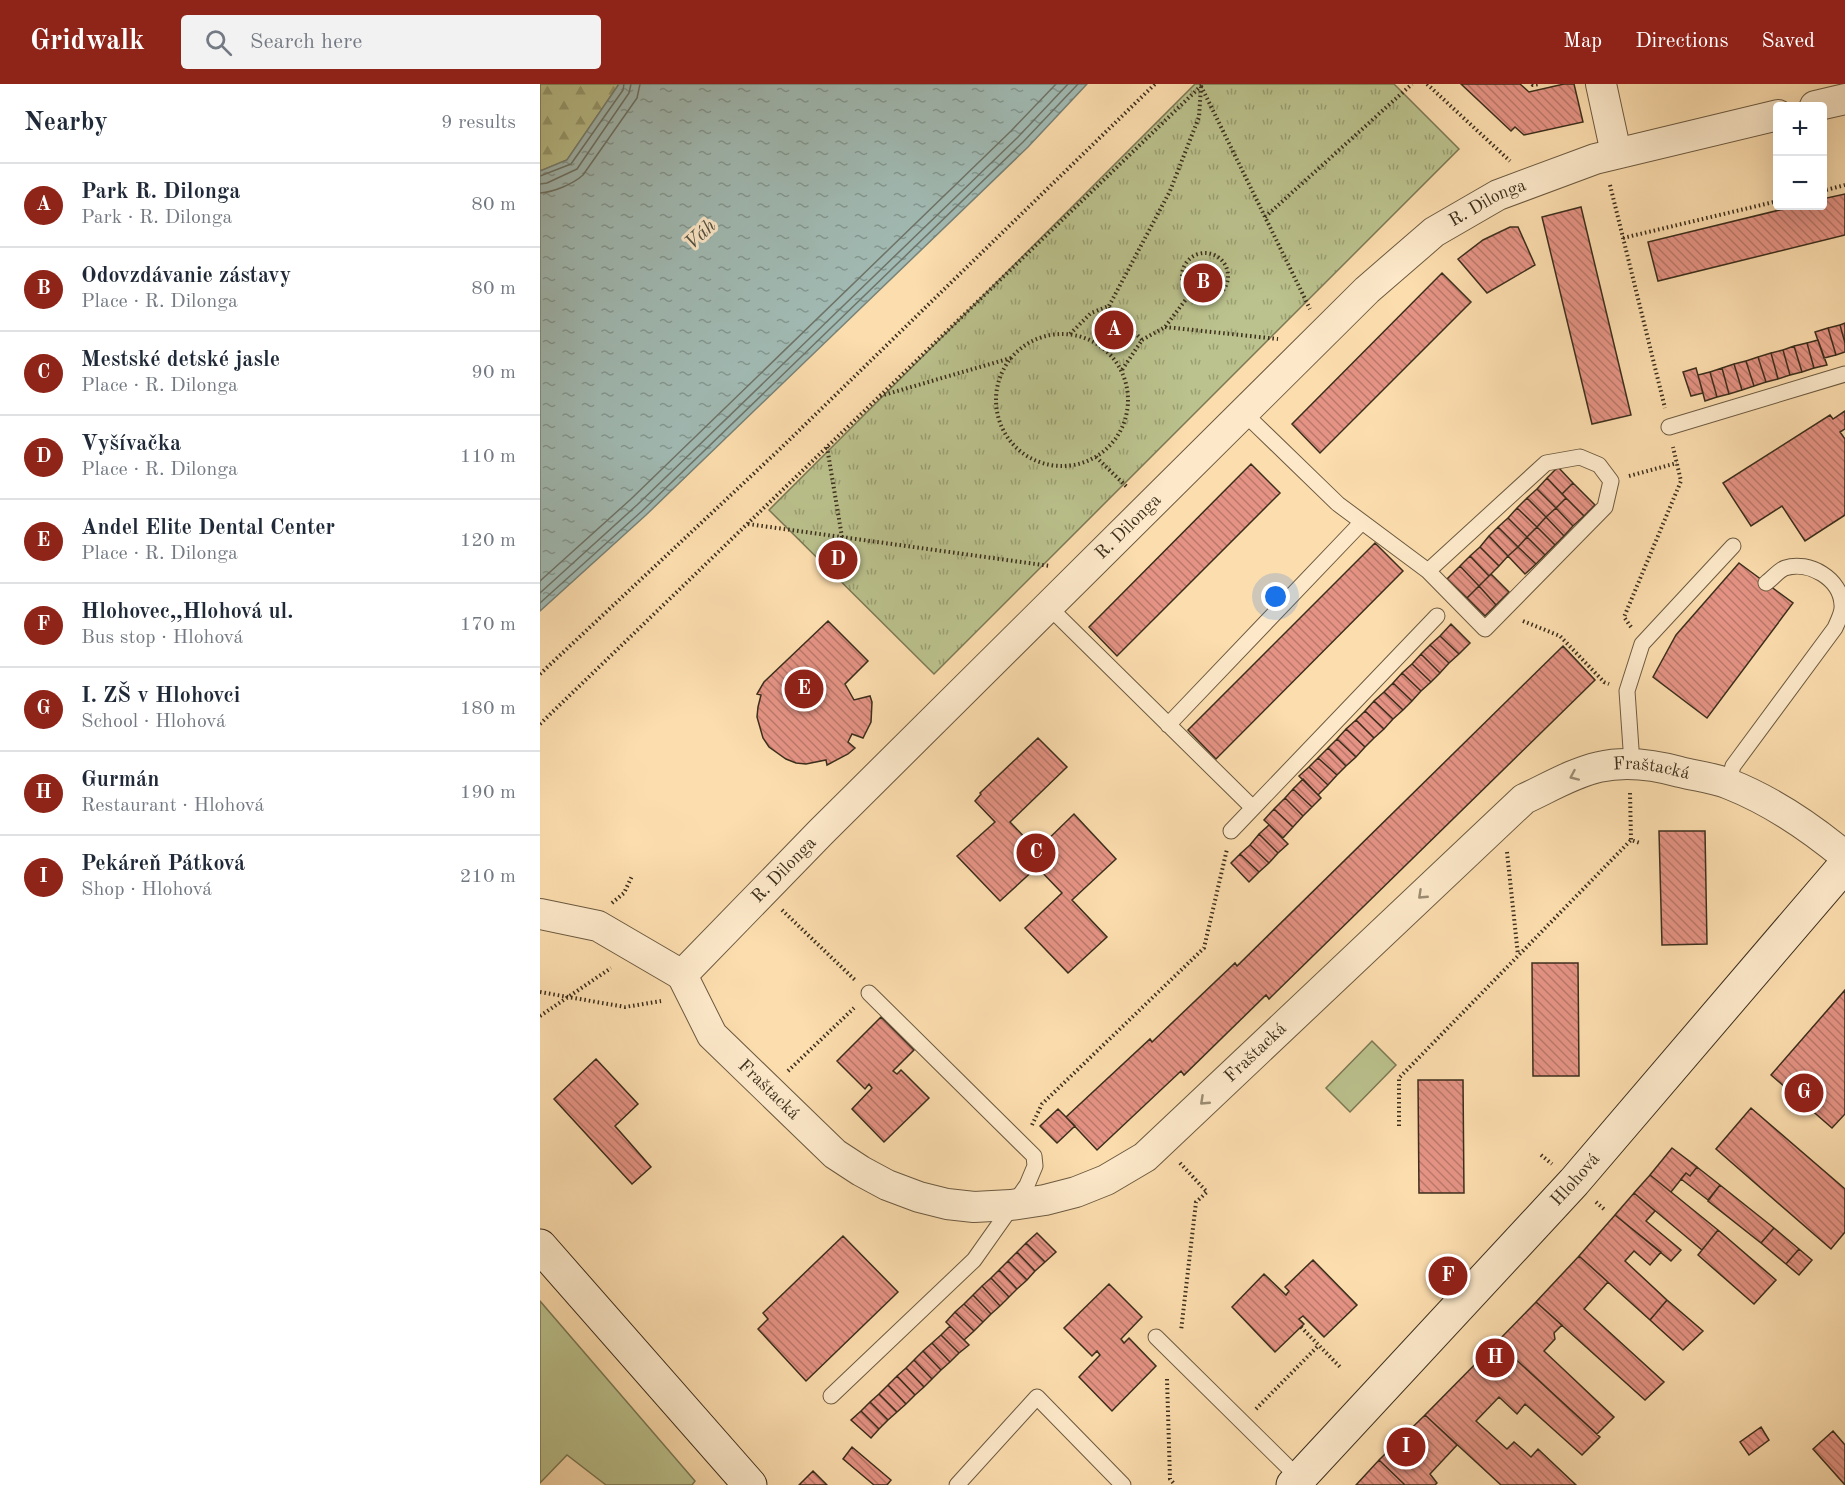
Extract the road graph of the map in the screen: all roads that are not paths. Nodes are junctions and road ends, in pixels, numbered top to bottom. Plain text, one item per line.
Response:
1 (1601, 84) edge
2 (1773, 117) edge
3 (1612, 167) junction
4 (1845, 374) edge
5 (1244, 413) junction
6 (1669, 426) road end
7 (1362, 522) junction
8 (1733, 546) dead end
9 (1428, 571) junction
10 (1766, 583) dead end
11 (1049, 608) junction
12 (1437, 616) dead end
13 (1168, 724) junction
14 (1630, 764) junction
15 (1728, 784) junction
16 (1253, 808) junction
17 (1231, 831) road end
18 (1845, 856) edge
19 (1845, 865) edge
20 (540, 914) edge
21 (682, 975) junction
22 (869, 993) road end
23 (1011, 1206) junction
24 (540, 1246) edge
25 (1156, 1337) dead end
26 (831, 1396) dead end
27 (1296, 1481) edge
28 (750, 1485) edge
29 (957, 1485) edge
30 (1123, 1485) edge

1 - 3 street
2 - 3 street, R. Dilonga
3 - 5 street, R. Dilonga
4 - 6 lane
5 - 7 lane
5 - 11 street, R. Dilonga
7 - 9 lane
7 - 13 lane
8 - 14 lane
9 - 9 lane
10 - 15 lane
11 - 13 lane
11 - 21 street, R. Dilonga
12 - 16 lane
13 - 16 lane
14 - 15 street, Fraštacká
14 -> 23 street, Fraštacká
15 - 18 street, Fraštacká
16 - 17 lane
19 - 27 main road, Hlohová
20 - 21 street
21 - 23 street, Fraštacká
22 - 23 lane
23 - 26 lane
24 - 28 main road
25 - 27 lane
29 - 30 lane

